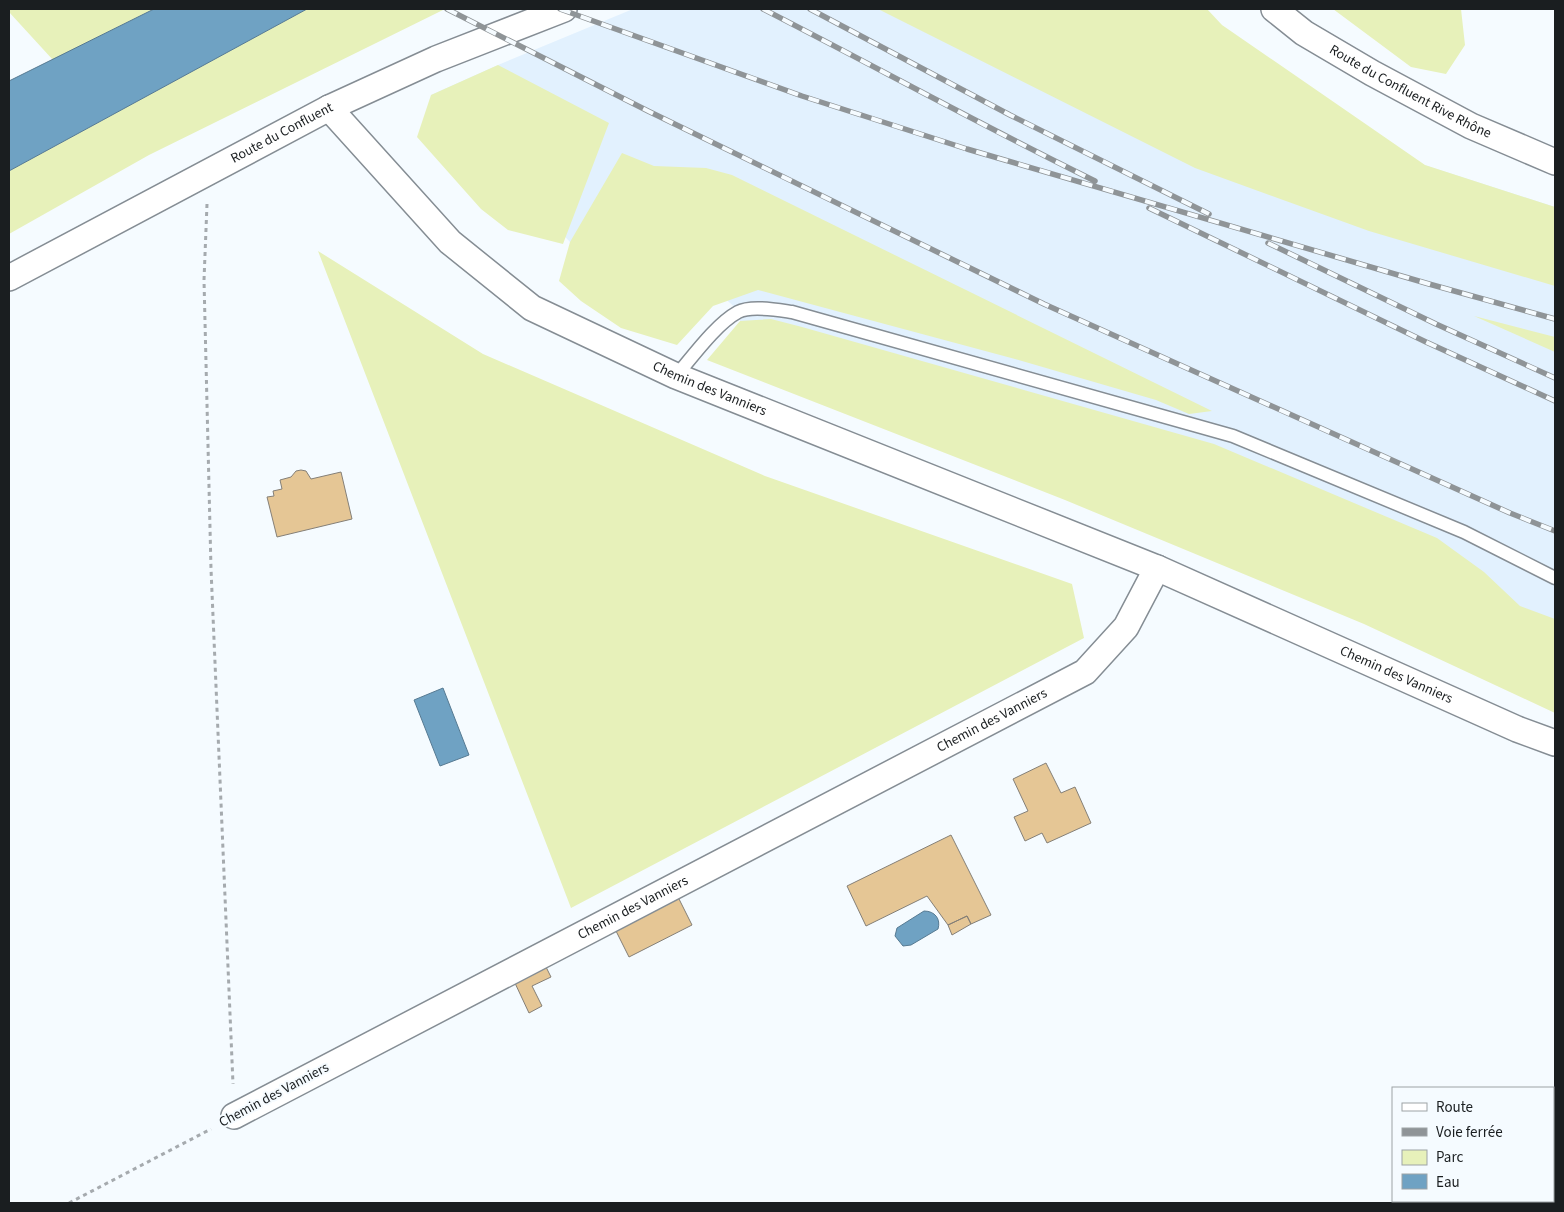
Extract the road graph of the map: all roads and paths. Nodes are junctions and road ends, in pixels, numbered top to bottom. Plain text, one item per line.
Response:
1 (564, 9) edge
2 (1274, 9) edge
3 (329, 108) junction
4 (1555, 162) edge
5 (208, 171) junction
6 (9, 278) edge
7 (676, 376) junction
8 (1157, 568) junction
9 (1555, 578) edge
10 (1555, 743) edge
11 (234, 1116) junction
12 (69, 1203) edge

1 - 3 street, Route du Confluent
2 - 4 street, Route du Confluent Rive Rhône
3 - 5 street, Route du Confluent
3 - 7 street, Chemin des Vanniers
5 - 6 street, Route du Confluent
5 - 11 path
7 - 8 street, Chemin des Vanniers
7 - 9 lane
8 - 10 street, Chemin des Vanniers
8 - 11 street, Chemin des Vanniers
11 - 12 path, Chemin des Vanniers

